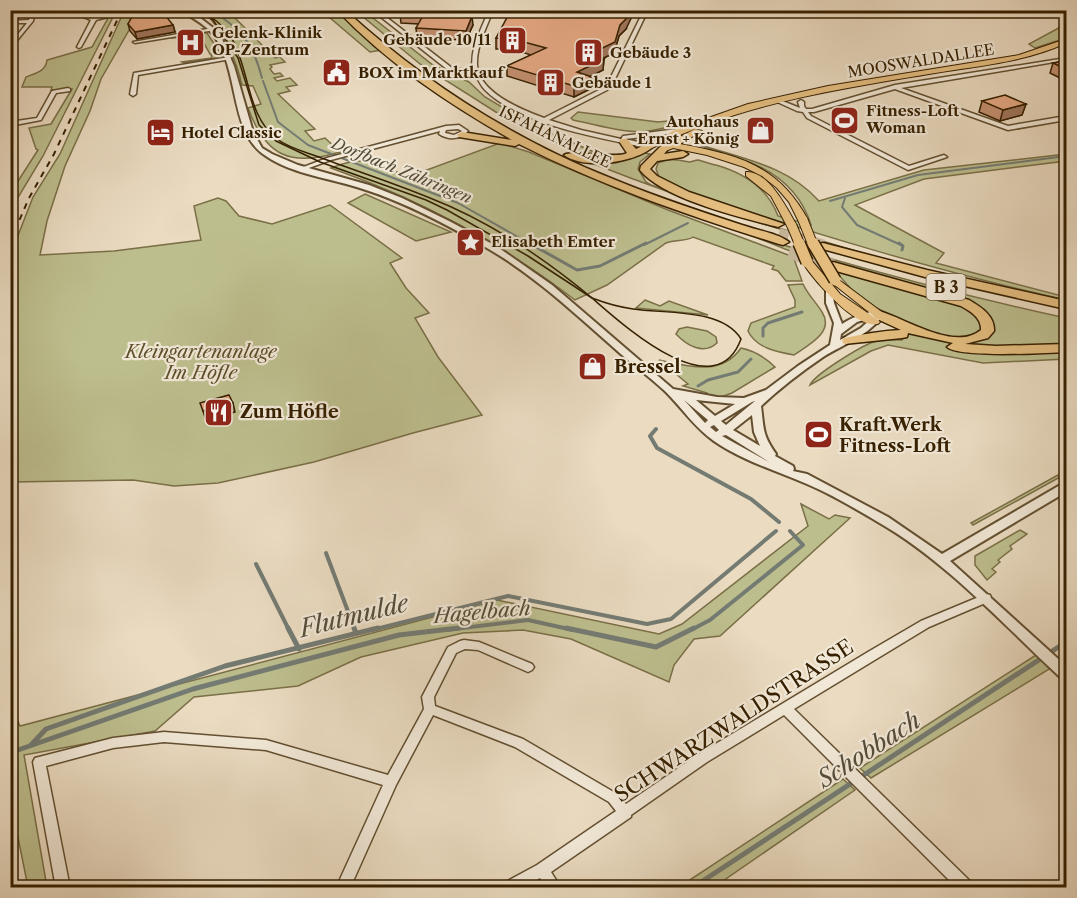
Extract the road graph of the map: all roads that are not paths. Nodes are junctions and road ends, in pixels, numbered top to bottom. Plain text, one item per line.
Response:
1 (33, 10) edge
2 (69, 10) edge
3 (108, 10) edge
4 (181, 10) edge
5 (340, 10) edge
6 (351, 10) edge
7 (374, 10) edge
8 (491, 10) edge
9 (646, 10) edge
10 (94, 19) junction
11 (30, 21) junction
12 (10, 22) edge
13 (213, 29) junction
14 (1066, 41) edge
15 (135, 42) dead end
16 (1066, 46) edge
17 (11, 47) edge
18 (79, 47) dead end
19 (229, 58) junction
20 (1066, 59) edge
21 (476, 69) junction
22 (895, 87) junction
23 (68, 90) dead end
24 (133, 94) dead end
25 (801, 102) junction
26 (782, 103) junction
27 (805, 111) junction
28 (1066, 118) edge
29 (545, 120) junction
30 (10, 124) edge
31 (676, 130) junction
32 (444, 133) junction
33 (692, 134) junction
34 (462, 135) junction
35 (624, 139) junction
36 (660, 145) junction
37 (541, 150) junction
38 (701, 151) junction
39 (683, 154) junction
40 (569, 155) junction
41 (633, 155) junction
42 (345, 157) junction
43 (944, 157) dead end
44 (651, 159) junction
45 (308, 170) junction
46 (782, 238) junction
47 (826, 251) junction
48 (829, 292) junction
49 (1066, 305) edge
50 (1066, 313) edge
51 (873, 317) junction
52 (836, 333) junction
53 (902, 334) junction
54 (849, 340) junction
55 (835, 346) junction
56 (1066, 348) edge
57 (670, 391) junction
58 (684, 395) junction
59 (752, 404) junction
60 (715, 421) junction
61 (704, 428) junction
62 (726, 430) junction
63 (715, 436) junction
64 (777, 462) junction
65 (807, 480) junction
66 (1066, 488) edge
67 (942, 560) junction
68 (986, 598) junction
69 (528, 667) dead end
70 (1066, 674) edge
71 (430, 709) junction
72 (786, 709) junction
73 (391, 782) junction
74 (626, 813) junction
75 (542, 870) junction
76 (63, 888) edge
77 (343, 888) edge
78 (509, 888) edge
79 (554, 888) edge
80 (967, 888) edge

1 - 11 street
2 - 10 street
3 - 10 street
4 - 13 street
5 - 37 highway, ISFAHANALLEE
6 - 40 highway, ISFAHANALLEE
7 - 21 street
8 - 21 street
9 - 29 street
10 - 18 street
11 - 12 street
11 - 17 street
13 - 15 street
13 - 19 street
14 - 26 main road, MOOSWALDALLEE
16 - 25 main road, MOOSWALDALLEE
19 - 24 street
19 - 45 street
20 - 22 street, MOOSWALDALLEE
21 - 29 street
22 - 27 street, MOOSWALDALLEE
22 - 28 street, MOOSWALDALLEE
23 - 30 street
25 - 26 main road, MOOSWALDALLEE
25 - 27 street
26 - 27 street
26 - 31 main road, MOOSWALDALLEE
26 - 33 main road, MOOSWALDALLEE
27 - 43 street
29 - 35 street
31 - 35 street
31 - 36 main road, MOOSWALDALLEE
32 - 34 street
32 - 34 street
32 - 42 street
33 - 36 main road, MOOSWALDALLEE
33 - 38 main road
34 - 37 highway
35 - 36 street
35 - 41 highway
36 - 38 main road
36 - 39 main road
36 - 41 highway
36 - 44 highway
37 - 46 highway, ISFAHANALLEE
38 - 51 main road, bridge
39 - 44 highway
39 - 48 main road, bridge
40 - 41 highway
40 - 46 highway, ISFAHANALLEE
42 - 45 street
42 - 45 street
44 - 46 highway
45 - 57 street
47 - 49 highway, B 3
47 - 50 highway, B 3
47 - 51 highway
48 - 51 main road
48 - 52 street
51 - 52 street
51 - 53 highway
51 - 54 street
52 - 55 street
53 - 54 highway
53 - 56 highway
54 - 55 street
55 - 59 street
57 - 58 street
57 - 61 street
58 - 59 street
58 - 60 street
59 - 60 street
59 - 62 street
59 - 64 street
60 - 61 street
60 - 62 street
61 - 63 street
62 - 63 street
62 - 64 street
63 - 65 street
64 - 65 street
65 - 67 street
66 - 67 street
67 - 68 street
68 - 70 street
68 - 72 street, SCHWARZWALDSTRASSE
69 - 71 street
71 - 73 street
71 - 74 street
72 - 74 street, SCHWARZWALDSTRASSE
72 - 80 street
73 - 76 street
73 - 77 street
74 - 75 street, SCHWARZWALDSTRASSE
75 - 78 street, SCHWARZWALDSTRASSE
75 - 79 street

